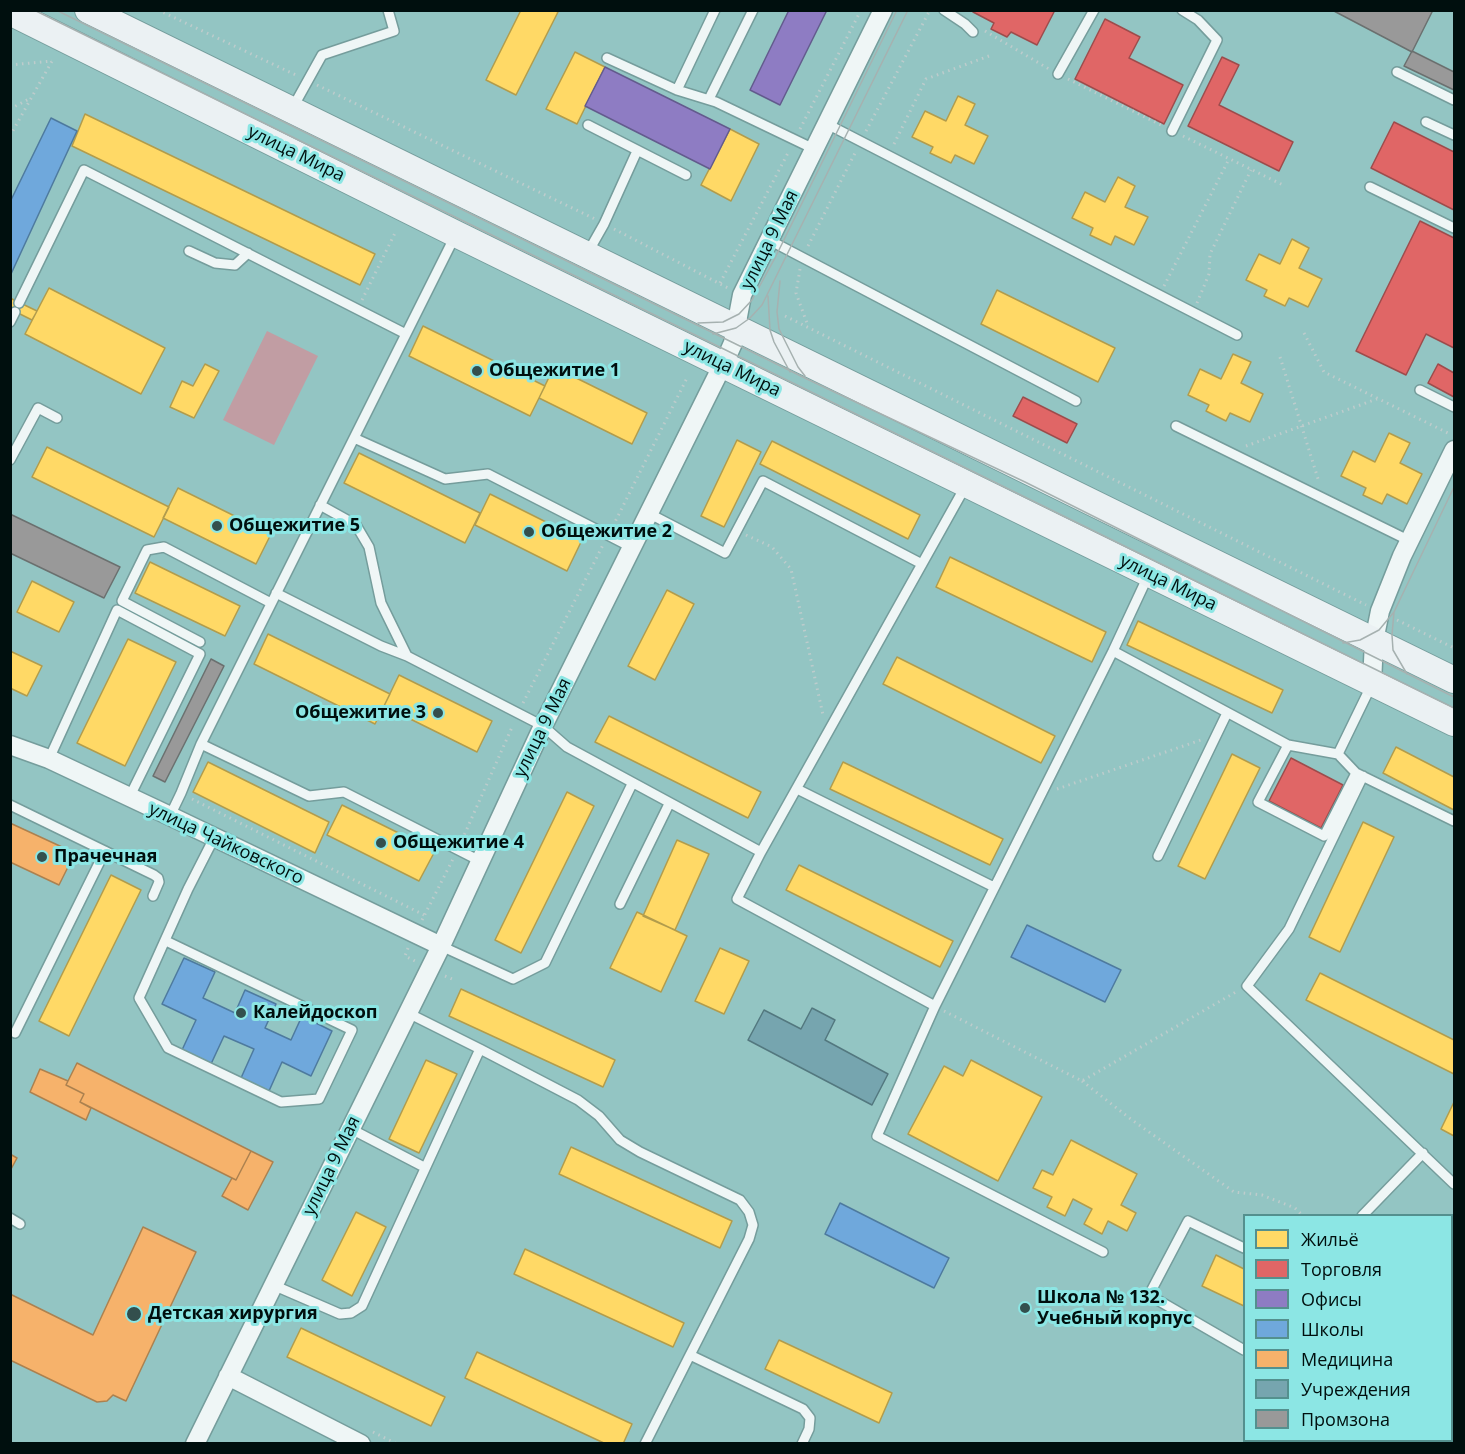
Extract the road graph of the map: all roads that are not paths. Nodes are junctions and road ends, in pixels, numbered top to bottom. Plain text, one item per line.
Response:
1 (88, 10) edge
2 (388, 10) edge
3 (715, 10) edge
4 (753, 10) edge
5 (883, 10) edge
6 (944, 10) edge
7 (1094, 10) edge
8 (1182, 10) edge
9 (10, 12) edge
10 (116, 19) edge
11 (973, 32) dead end
12 (607, 58) dead end
13 (1397, 72) dead end
14 (1058, 74) road end
15 (677, 90) junction
16 (709, 99) junction
17 (1455, 100) edge
18 (292, 110) junction
19 (1426, 122) dead end
20 (827, 124) junction
21 (588, 125) dead end
22 (1172, 131) road end
23 (1455, 135) edge
24 (814, 149) junction
25 (637, 151) junction
26 (686, 175) dead end
27 (1370, 187) dead end
28 (1455, 228) edge
29 (456, 234) junction
30 (769, 240) junction
31 (189, 251) dead end
32 (248, 253) junction
33 (587, 255) junction
34 (10, 322) edge
35 (736, 328) junction
36 (406, 334) junction
37 (1238, 335) dead end
38 (723, 365) junction
39 (1420, 390) dead end
40 (1076, 401) dead end
41 (1455, 407) edge
42 (57, 418) dead end
43 (1176, 426) dead end
44 (354, 438) junction
45 (1455, 450) edge
46 (10, 460) edge
47 (966, 484) junction
48 (320, 506) junction
49 (650, 514) junction
50 (1410, 541) junction
51 (633, 548) junction
52 (922, 564) junction
53 (1149, 574) junction
54 (276, 593) junction
55 (272, 603) junction
56 (1374, 641) junction
57 (200, 642) dead end
58 (1113, 651) junction
59 (407, 656) junction
60 (1455, 680) edge
61 (1372, 683) junction
62 (1227, 713) junction
63 (1455, 723) edge
64 (543, 726) junction
65 (201, 744) junction
66 (10, 745) edge
67 (1288, 745) junction
68 (1338, 754) junction
69 (49, 759) junction
70 (1360, 774) junction
71 (632, 784) junction
72 (797, 789) junction
73 (129, 798) junction
74 (669, 804) junction
75 (10, 805) edge
76 (170, 816) junction
77 (1455, 821) edge
78 (214, 838) junction
79 (105, 851) junction
80 (761, 852) junction
81 (1158, 856) dead end
82 (480, 861) junction
83 (994, 887) junction
84 (153, 896) dead end
85 (620, 904) dead end
86 (166, 941) junction
87 (441, 946) junction
88 (935, 1006) junction
89 (406, 1012) junction
90 (15, 1033) dead end
91 (480, 1049) junction
92 (351, 1129) junction
93 (1423, 1153) junction
94 (424, 1167) junction
95 (1455, 1184) edge
96 (1363, 1214) edge
97 (10, 1218) edge
98 (20, 1224) dead end
99 (1243, 1247) edge
100 (1103, 1252) dead end
101 (273, 1285) junction
102 (1243, 1349) edge
103 (690, 1355) junction
104 (228, 1376) junction
105 (195, 1443) edge
106 (361, 1443) edge
107 (645, 1443) edge
108 (802, 1443) edge

1 - 10 main road, улица Мира
2 - 18 lane
3 - 15 lane
4 - 16 lane
5 - 20 street, улица 9 Мая
6 - 11 lane
7 - 14 lane
8 - 22 lane
9 - 29 main road, улица Мира
10 - 18 main road, улица Мира
12 - 15 lane
13 - 17 lane
15 - 16 lane
16 - 24 lane
18 - 33 main road, улица Мира
19 - 23 lane
20 - 24 street, улица 9 Мая
20 - 37 lane
21 - 25 lane
24 - 30 street, улица 9 Мая
25 - 26 lane
25 - 33 lane
27 - 28 lane
29 - 36 lane
29 - 38 main road, улица Мира
30 - 35 street, улица 9 Мая
30 - 40 lane
31 - 32 lane
32 - 34 lane
32 - 36 lane
33 - 35 main road, улица Мира
35 - 38 street, улица 9 Мая
35 - 56 main road, улица Мира
36 - 44 lane
38 - 47 main road, улица Мира
38 - 49 street, улица 9 Мая
39 - 41 lane
42 - 46 lane
43 - 50 lane
44 - 48 lane
44 - 51 lane
45 - 50 street
47 - 52 lane
47 - 53 main road, улица Мира
48 - 54 lane
48 - 59 lane
49 - 51 street, улица 9 Мая
49 - 52 lane
50 - 56 street
51 - 64 street, улица 9 Мая
52 - 72 lane
53 - 58 lane
53 - 61 main road, улица Мира
54 - 55 lane
54 - 59 lane
55 - 57 lane
55 - 65 lane
56 - 60 main road, улица Мира
56 - 61 street
58 - 62 lane
58 - 83 lane
59 - 64 lane
61 - 63 main road, улица Мира
61 - 68 lane
62 - 67 lane
62 - 81 lane
64 - 71 lane
64 - 82 street, улица 9 Мая
65 - 76 lane
65 - 82 lane
66 - 69 street, улица Чайковского
67 - 68 lane
67 - 70 lane
68 - 70 lane
69 - 73 street, улица Чайковского
69 - 73 lane
70 - 77 lane
70 - 93 lane
71 - 74 lane
71 - 87 lane
72 - 80 lane
72 - 83 lane
73 - 76 street, улица Чайковского
74 - 80 lane
74 - 85 lane
75 - 79 lane
76 - 78 street, улица Чайковского
78 - 86 lane
78 - 87 street, улица Чайковского
79 - 84 lane
79 - 90 lane
80 - 88 lane
82 - 87 street, улица 9 Мая
83 - 88 lane
86 - 86 lane
87 - 89 street, улица 9 Мая
88 - 100 lane
89 - 91 lane
89 - 92 street, улица 9 Мая
91 - 94 lane
91 - 103 lane
92 - 94 lane
92 - 101 street, улица 9 Мая
93 - 95 lane
93 - 96 lane
94 - 101 lane
97 - 98 lane
99 - 102 lane
101 - 104 street, улица 9 Мая
103 - 107 lane
103 - 108 lane
104 - 105 street, улица 9 Мая
104 - 106 street

